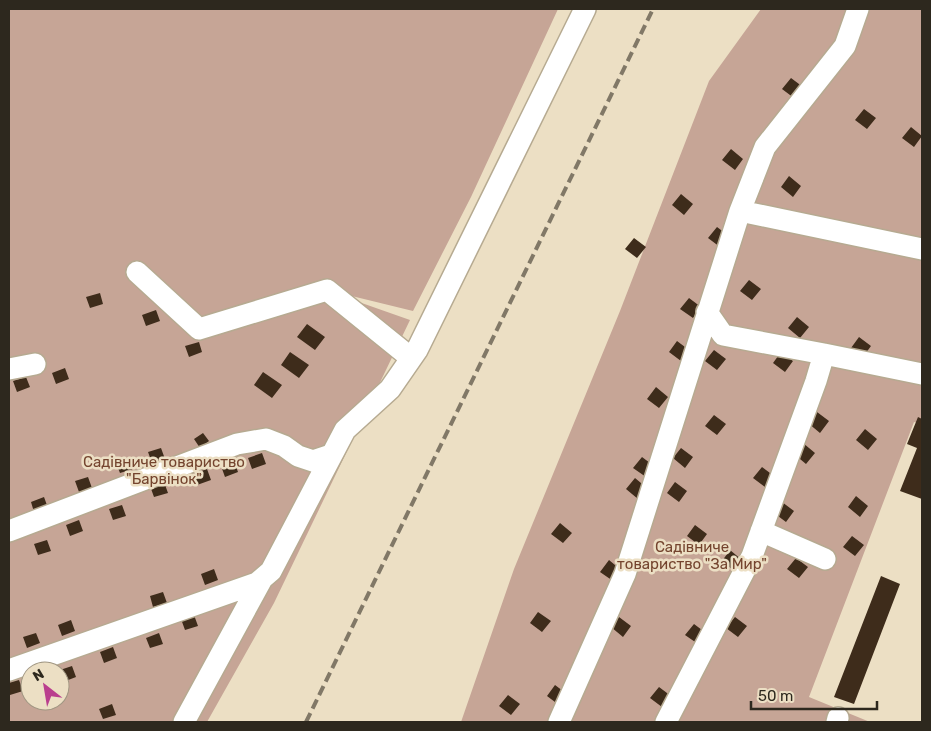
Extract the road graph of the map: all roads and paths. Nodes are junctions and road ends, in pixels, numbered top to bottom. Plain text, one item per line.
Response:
1 (585, 9) edge
2 (858, 9) edge
3 (740, 211) junction
4 (922, 249) edge
5 (137, 272) dead end
6 (707, 312) junction
7 (824, 354) junction
8 (411, 358) junction
9 (35, 364) dead end
10 (9, 369) edge
11 (922, 374) edge
12 (331, 455) junction
13 (9, 531) edge
14 (761, 531) junction
15 (825, 559) dead end
16 (262, 579) junction
17 (9, 670) edge
18 (184, 722) edge
19 (559, 722) edge
20 (666, 722) edge

1 - 8 street
2 - 3 street
3 - 4 street
3 - 6 street
5 - 8 street
6 - 7 street
6 - 19 street
7 - 11 street
7 - 14 street
8 - 12 street
9 - 10 street
12 - 13 street
12 - 16 street
14 - 15 street
14 - 20 street
16 - 17 street
16 - 18 street

